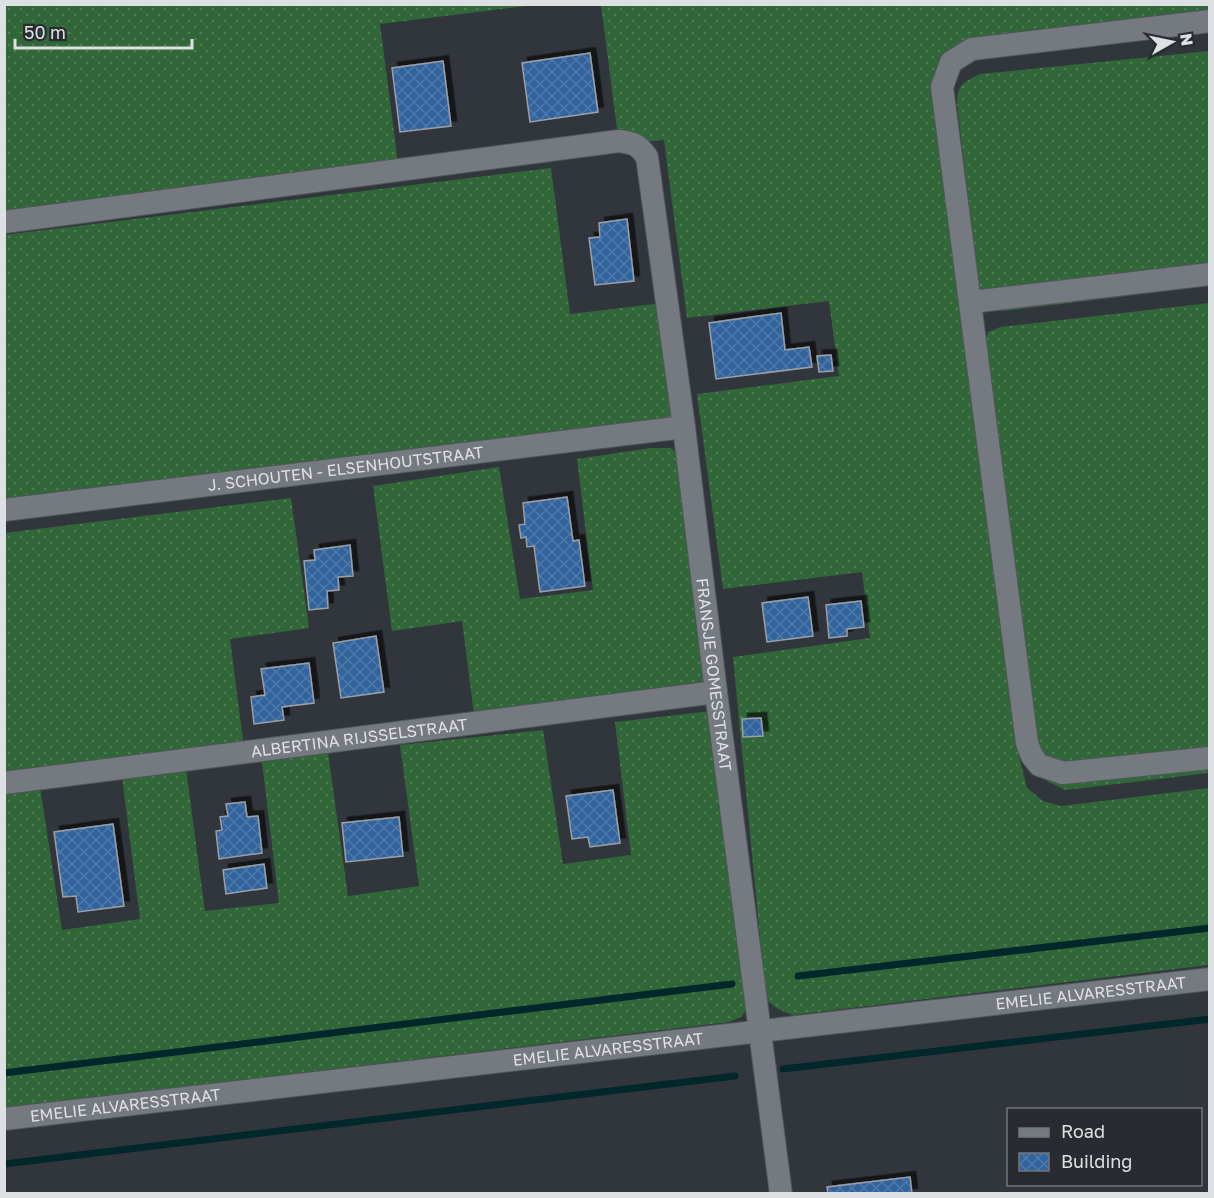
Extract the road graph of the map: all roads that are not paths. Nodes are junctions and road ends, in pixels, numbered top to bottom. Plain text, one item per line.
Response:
1 (1209, 21) edge
2 (4, 222) edge
3 (1209, 274) edge
4 (971, 302) junction
5 (684, 427) junction
6 (4, 510) edge
7 (716, 692) junction
8 (1209, 758) edge
9 (4, 783) edge
10 (1209, 979) edge
11 (761, 1032) junction
12 (4, 1119) edge
13 (781, 1194) edge

1 - 4 street
2 - 5 street, FRANSJE GOMESSTRAAT
3 - 4 street
4 - 8 street
5 - 6 street, J. SCHOUTEN - ELSENHOUTSTRAAT
5 - 7 street, FRANSJE GOMESSTRAAT
7 - 9 street, ALBERTINA RIJSSELSTRAAT
7 - 11 street, FRANSJE GOMESSTRAAT
10 - 11 street, EMELIE ALVARESSTRAAT
11 - 12 street, EMELIE ALVARESSTRAAT
11 - 13 street, FRANSJE GOMESSTRAAT

